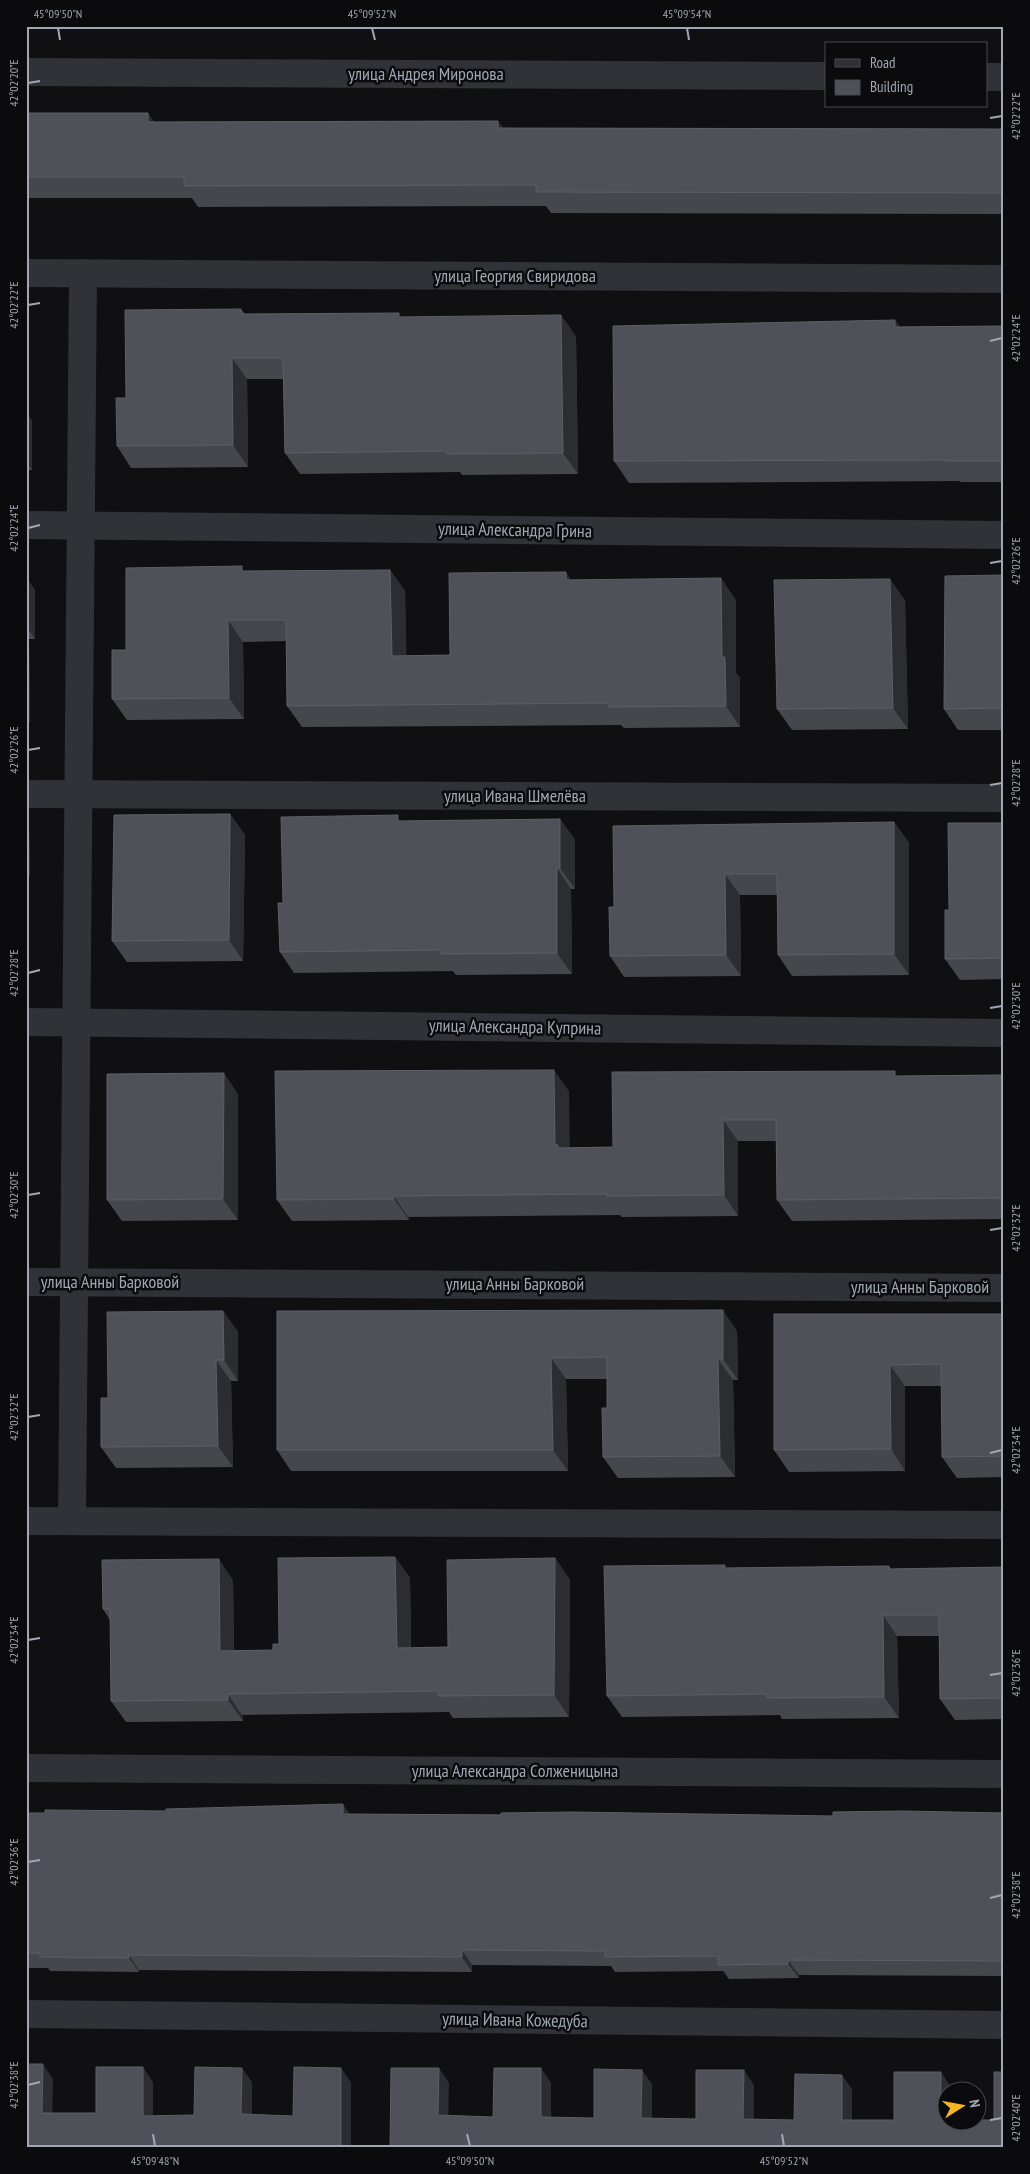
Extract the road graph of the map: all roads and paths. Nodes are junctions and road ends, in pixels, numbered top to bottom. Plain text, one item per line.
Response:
1 (26, 72) edge
2 (825, 76) edge
3 (988, 77) edge
4 (1004, 77) edge
5 (26, 273) edge
6 (83, 273) junction
7 (1004, 279) edge
8 (26, 524) edge
9 (82, 525) junction
10 (1004, 535) edge
11 (26, 794) edge
12 (79, 794) junction
13 (1004, 798) edge
14 (26, 1022) edge
15 (77, 1023) junction
16 (1004, 1033) edge
17 (75, 1281) junction
18 (26, 1282) edge
19 (1004, 1288) edge
20 (26, 1521) edge
21 (72, 1521) junction
22 (1004, 1525) edge
23 (26, 1768) edge
24 (1004, 1774) edge
25 (26, 2014) edge
26 (1004, 2025) edge

1 - 2 street, улица Андрея Миронова
3 - 4 street
5 - 6 street, улица Георгия Свиридова
6 - 7 street, улица Георгия Свиридова
6 - 9 street
8 - 9 street, улица Александра Грина
9 - 10 street, улица Александра Грина
9 - 12 street
11 - 12 street, улица Ивана Шмелёва
12 - 13 street, улица Ивана Шмелёва
12 - 15 street
14 - 15 street, улица Александра Куприна
15 - 16 street, улица Александра Куприна
15 - 17 street
17 - 18 street, улица Анны Барковой
17 - 19 street, улица Анны Барковой
17 - 21 street
20 - 21 street
21 - 22 street
23 - 24 street, улица Александра Солженицына
25 - 26 street, улица Ивана Кожедуба

